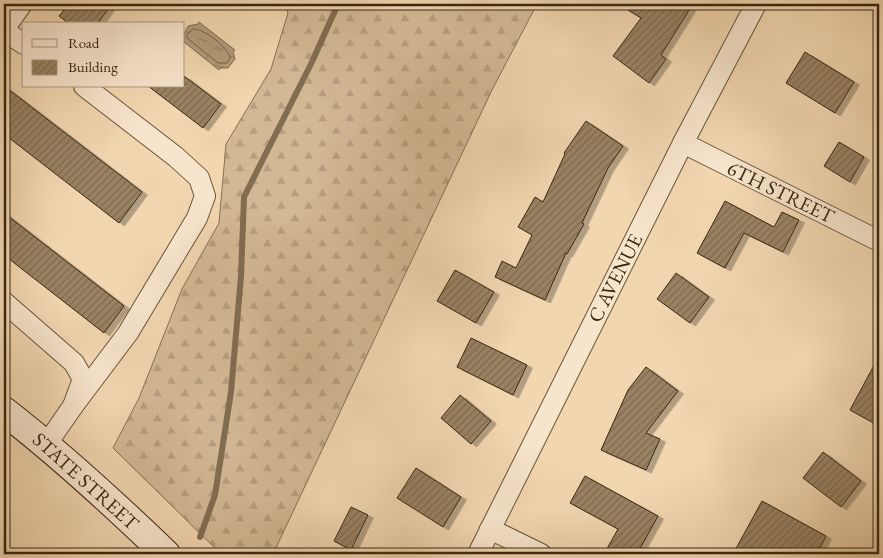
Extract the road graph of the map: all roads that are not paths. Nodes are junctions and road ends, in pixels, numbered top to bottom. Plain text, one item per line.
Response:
1 (22, 4) edge
2 (756, 4) edge
3 (4, 30) edge
4 (22, 43) edge
5 (87, 88) edge
6 (683, 143) junction
7 (879, 241) edge
8 (4, 302) edge
9 (73, 406) junction
10 (4, 411) edge
11 (46, 444) junction
12 (490, 529) junction
13 (166, 554) edge
14 (478, 554) edge
15 (541, 554) edge

1 - 3 street
2 - 6 street, C AVENUE
3 - 4 street
5 - 9 street
6 - 7 street, 6TH STREET
6 - 12 street, C AVENUE
8 - 9 street
9 - 11 street
10 - 11 main road, STATE STREET
11 - 13 main road, STATE STREET
12 - 14 street, C AVENUE
12 - 15 street

